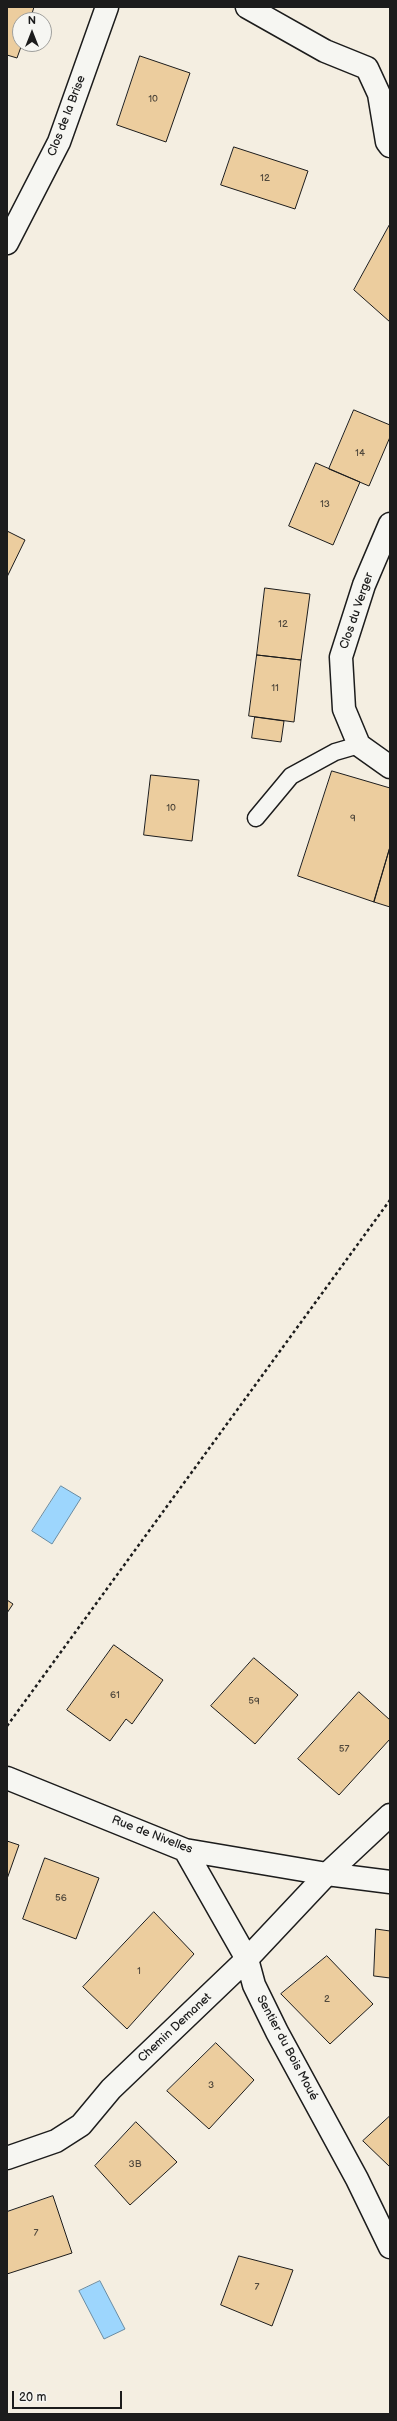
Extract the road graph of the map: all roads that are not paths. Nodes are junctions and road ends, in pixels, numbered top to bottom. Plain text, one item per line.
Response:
1 (107, 7) edge
2 (247, 7) edge
3 (390, 146) edge
4 (7, 243) edge
5 (390, 524) edge
6 (359, 745) junction
7 (390, 767) edge
8 (256, 818) dead end
9 (7, 1778) edge
10 (390, 1815) edge
11 (185, 1850) junction
12 (327, 1874) junction
13 (390, 1882) edge
14 (247, 1959) junction
15 (7, 2158) edge
16 (390, 2247) edge

1 - 4 street, Clos de la Brise
2 - 3 street
5 - 6 street, Clos du Verger
6 - 7 street
6 - 8 lane
9 - 11 street, Rue de Nivelles
10 - 12 street
11 - 12 street, Rue de Nivelles
11 - 14 street, Sentier du Bois Moué
12 - 13 street, Rue de Nivelles
12 - 14 street, Chemin Demanet
14 - 15 street, Chemin Demanet
14 - 16 street, Sentier du Bois Moué

